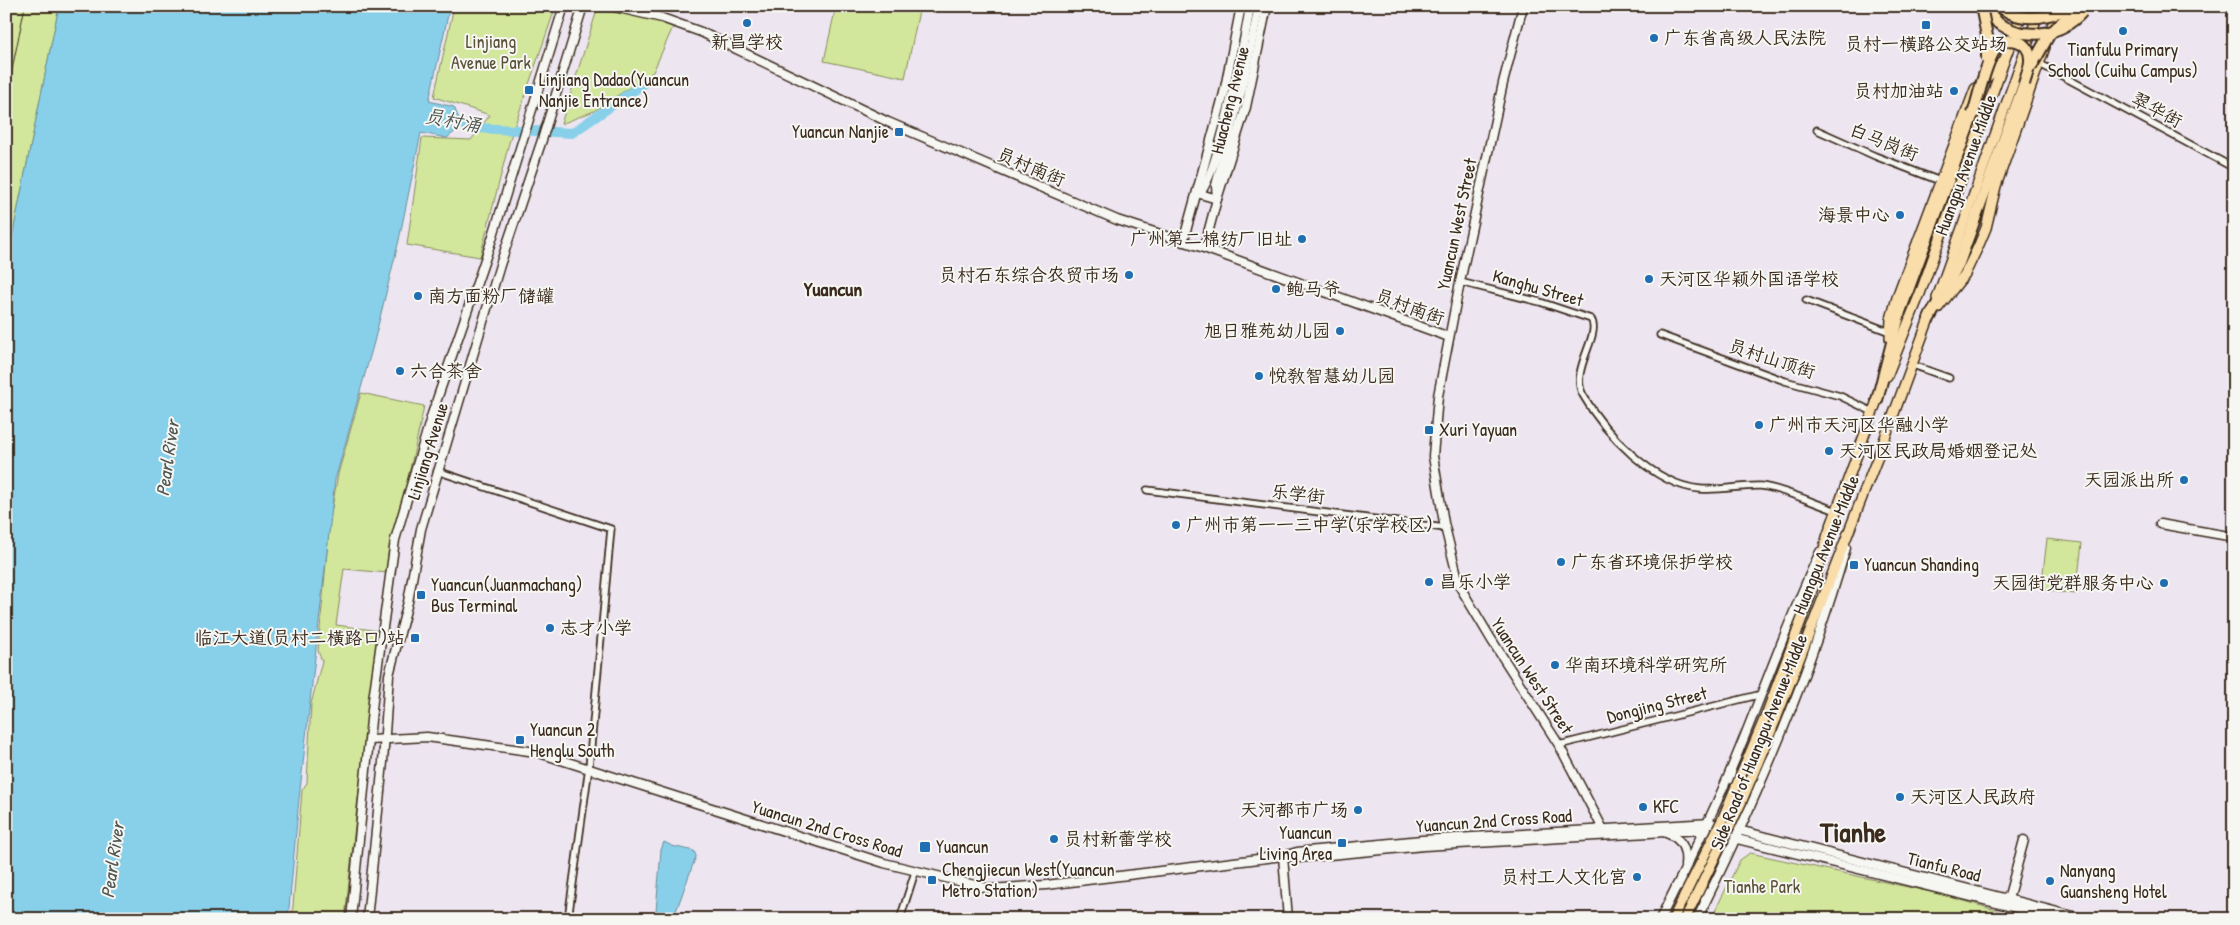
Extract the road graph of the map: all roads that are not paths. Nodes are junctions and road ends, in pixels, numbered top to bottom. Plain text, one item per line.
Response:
1 (564, 6) edge
2 (582, 6) edge
3 (610, 6) edge
4 (1240, 6) edge
5 (1250, 6) edge
6 (1259, 6) edge
7 (1267, 6) edge
8 (1523, 6) edge
9 (1982, 6) edge
10 (1998, 6) edge
11 (2041, 6) edge
12 (2058, 6) edge
13 (2073, 6) edge
14 (2078, 6) edge
15 (2086, 6) edge
16 (2022, 8) edge
17 (2004, 61) junction
18 (2040, 64) junction
19 (2024, 84) junction
20 (1973, 114) junction
21 (1817, 130) dead end
22 (2234, 168) edge
23 (1940, 181) junction
24 (1197, 194) junction
25 (1217, 200) junction
26 (492, 239) junction
27 (1183, 242) junction
28 (1204, 248) junction
29 (505, 250) junction
30 (1460, 282) junction
31 (476, 287) junction
32 (492, 293) junction
33 (1806, 300) dead end
34 (1929, 319) junction
35 (1890, 332) junction
36 (1660, 335) dead end
37 (1449, 338) junction
38 (1890, 350) junction
39 (1913, 365) junction
40 (1949, 378) dead end
41 (1878, 400) junction
42 (1873, 412) junction
43 (437, 471) junction
44 (1147, 490) dead end
45 (1837, 510) junction
46 (1856, 514) junction
47 (2160, 524) dead end
48 (1445, 528) junction
49 (1828, 534) junction
50 (2234, 537) edge
51 (1762, 694) junction
52 (370, 740) junction
53 (384, 740) junction
54 (1559, 745) junction
55 (589, 767) junction
56 (1731, 770) junction
57 (1762, 783) junction
58 (1706, 827) junction
59 (1603, 829) junction
60 (1741, 830) junction
61 (1664, 832) junction
62 (1737, 839) junction
63 (2024, 840) dead end
64 (1283, 856) junction
65 (1685, 869) junction
66 (915, 872) junction
67 (1676, 887) junction
68 (1706, 902) junction
69 (2008, 902) junction
70 (351, 919) edge
71 (368, 919) edge
72 (568, 919) edge
73 (900, 919) edge
74 (1288, 919) edge
75 (1660, 919) edge
76 (1673, 919) edge
77 (1685, 919) edge
78 (1697, 919) edge
79 (2061, 919) edge
80 (2085, 919) edge

1 - 26 street, Linjiang Avenue
2 - 29 street, Linjiang Avenue
3 - 27 street, 员村南街
4 - 24 street, Huacheng Avenue
5 - 24 street, Huacheng Avenue
6 - 25 street, Huacheng Avenue
7 - 25 street, Huacheng Avenue
8 - 30 street, Yuancun West Street
9 - 15 highway, bridge
9 - 20 highway, bridge
10 - 13 highway, bridge
11 - 34 main road, Huangpu Avenue Middle
12 - 18 main road
14 - 19 highway, bridge
16 - 17 main road, Huangpu Avenue Middle
17 - 23 main road
17 - 41 main road, Huangpu Avenue Middle
18 - 22 street, 翠华街
18 - 34 main road
19 - 20 highway, bridge
19 - 34 highway
20 - 38 highway
21 - 23 street, 白马岗街
23 - 35 main road
24 - 25 street
24 - 27 street, Huacheng Avenue
25 - 28 street, Huacheng Avenue
26 - 29 street
26 - 31 street, Linjiang Avenue
27 - 28 street, 员村南街
28 - 37 street, 员村南街
29 - 32 street, Linjiang Avenue
30 - 37 street, Yuancun West Street
30 - 45 street, Kanghu Street
31 - 32 street
31 - 52 street, Linjiang Avenue
32 - 43 street, Linjiang Avenue
33 - 35 street
34 - 39 main road, Huangpu Avenue Middle
35 - 38 main road
36 - 42 street, 员村山顶街
37 - 48 street, Yuancun West Street
38 - 41 highway
39 - 40 street
39 - 46 main road, Huangpu Avenue Middle
41 - 42 main road, Huangpu Avenue Middle
42 - 45 main road, Huangpu Avenue Middle
43 - 53 street, Linjiang Avenue
43 - 55 street
44 - 48 street, 乐学街
45 - 49 main road, Huangpu Avenue Middle
46 - 57 street, Side Road of Huangpu Avenue Middle
46 - 77 main road, Huangpu Avenue Middle, bridge
47 - 50 street
48 - 54 street, Yuancun West Street
49 - 51 street, Side Road of Huangpu Avenue Middle
49 - 76 main road, Huangpu Avenue Middle, bridge
51 - 54 street, Dongjing Street
51 - 56 street, Side Road of Huangpu Avenue Middle
52 - 53 street, Yuancun 2nd Cross Road
52 - 70 street, Linjiang Avenue
53 - 55 street, Yuancun 2nd Cross Road
53 - 71 street, Linjiang Avenue
54 - 59 street, Yuancun West Street
55 - 66 street, Yuancun 2nd Cross Road
55 - 72 street
56 - 57 street
56 - 58 street, Side Road of Huangpu Avenue Middle
57 - 60 street, Side Road of Huangpu Avenue Middle
58 - 59 street, Yuancun 2nd Cross Road
58 - 60 street, Tianfu Road
58 - 61 street, Yuancun 2nd Cross Road
58 - 62 street, Tianfu Road
58 - 65 street, Side Road of Huangpu Avenue Middle
59 - 64 street, Yuancun 2nd Cross Road
60 - 62 street, Side Road of Huangpu Avenue Middle
60 - 69 street, Tianfu Road
61 - 64 street, Yuancun 2nd Cross Road
61 - 65 street
62 - 68 street, Side Road of Huangpu Avenue Middle
62 - 69 street, Tianfu Road
63 - 69 street
64 - 66 street, Yuancun 2nd Cross Road
64 - 74 street
65 - 67 street, Side Road of Huangpu Avenue Middle
66 - 73 street
67 - 68 street
67 - 75 street, Side Road of Huangpu Avenue Middle
68 - 78 street, Side Road of Huangpu Avenue Middle
69 - 79 street, Tianfu Road
69 - 80 street, Tianfu Road

